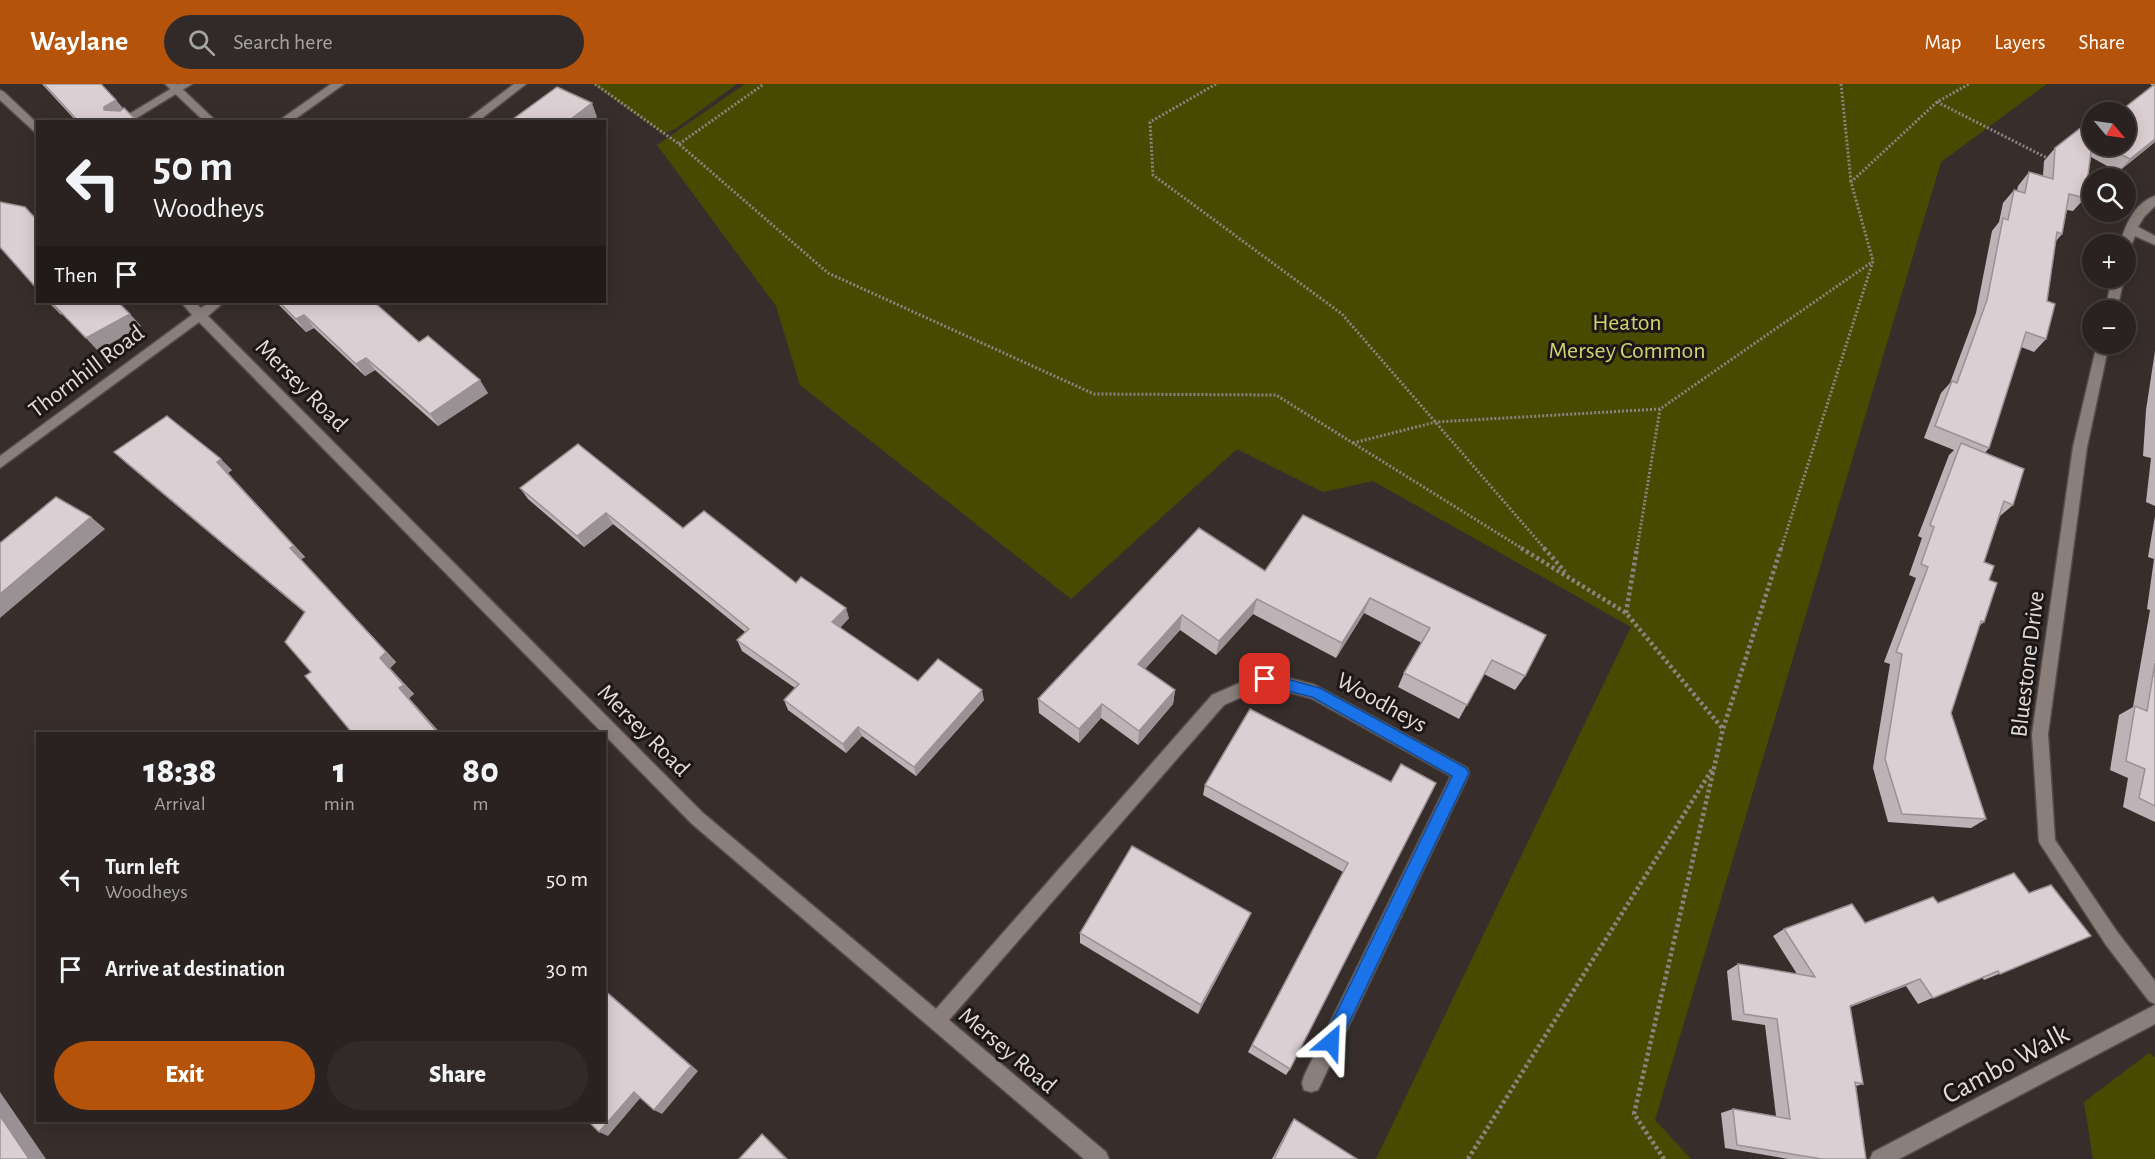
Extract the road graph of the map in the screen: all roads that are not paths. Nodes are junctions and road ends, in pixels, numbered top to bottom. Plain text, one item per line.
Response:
1 (339, 84) edge
2 (521, 84) edge
3 (178, 86) edge
4 (0, 94) edge
5 (124, 120) edge
6 (210, 120) edge
7 (285, 120) edge
8 (472, 120) edge
9 (36, 129) edge
10 (2155, 200) edge
11 (2130, 228) junction
12 (2129, 234) edge
13 (2155, 241) edge
14 (188, 303) edge
15 (217, 303) edge
16 (199, 315) junction
17 (2101, 354) edge
18 (0, 463) edge
19 (2155, 995) edge
20 (2155, 1014) edge
21 (937, 1021) junction
22 (1311, 1083) dead end
23 (1099, 1159) edge
24 (1880, 1159) edge

1 - 7 street
2 - 8 street
3 - 5 street
3 - 6 street
4 - 9 street
10 - 11 street
11 - 12 street
11 - 13 street
14 - 16 street, Mersey Road
15 - 16 street, Thornhill Road
16 - 18 street, Thornhill Road
16 - 21 street, Mersey Road
17 - 19 street, Bluestone Drive
20 - 24 street, Cambo Walk
21 - 22 street, Woodheys
21 - 23 street, Mersey Road

